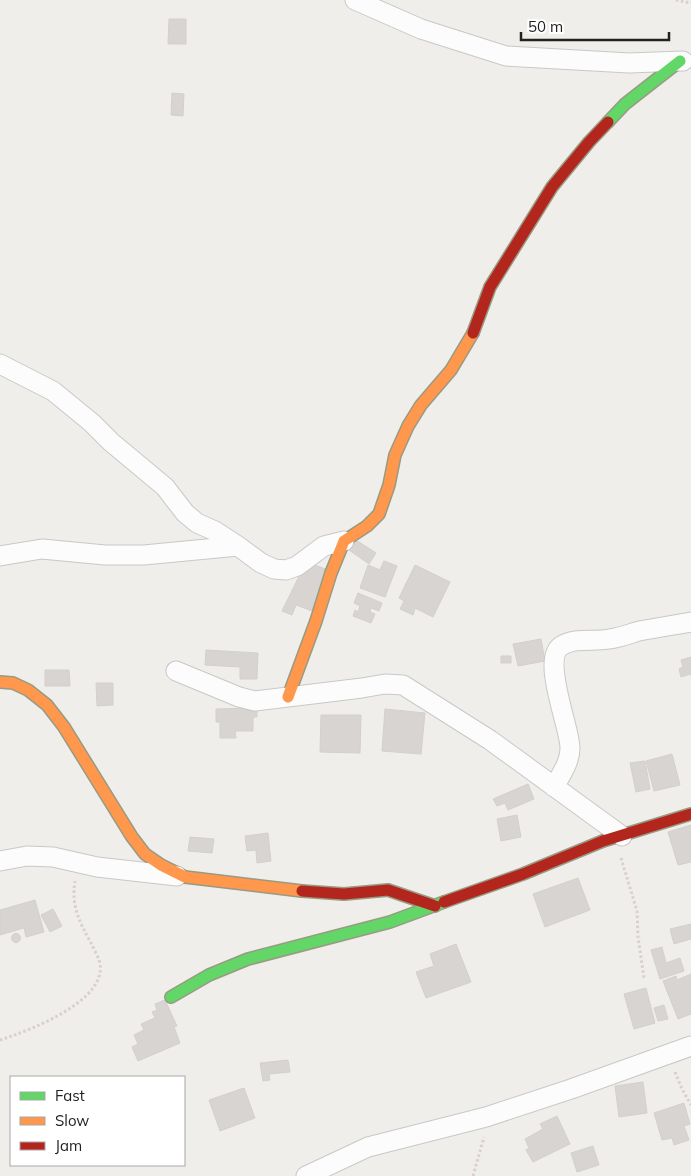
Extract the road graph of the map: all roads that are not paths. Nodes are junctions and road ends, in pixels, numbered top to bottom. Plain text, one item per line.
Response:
1 (355, 0) edge
2 (685, 61) edge
3 (0, 364) edge
4 (344, 542) junction
5 (238, 546) junction
6 (0, 556) edge
7 (691, 622) edge
8 (176, 671) dead end
9 (0, 682) edge
10 (288, 698) junction
11 (554, 786) junction
12 (691, 814) edge
13 (622, 836) junction
14 (0, 861) edge
15 (185, 877) junction
16 (435, 906) junction
17 (171, 997) dead end
18 (691, 1046) edge
19 (306, 1176) edge

1 - 2 street
2 - 4 street
3 - 5 street
4 - 5 street
4 - 10 street
5 - 6 street
7 - 11 street
8 - 10 street
9 - 15 street
10 - 11 street
11 - 13 street
12 - 13 street
13 - 16 street
14 - 15 street
15 - 16 street
16 - 17 street
18 - 19 street

